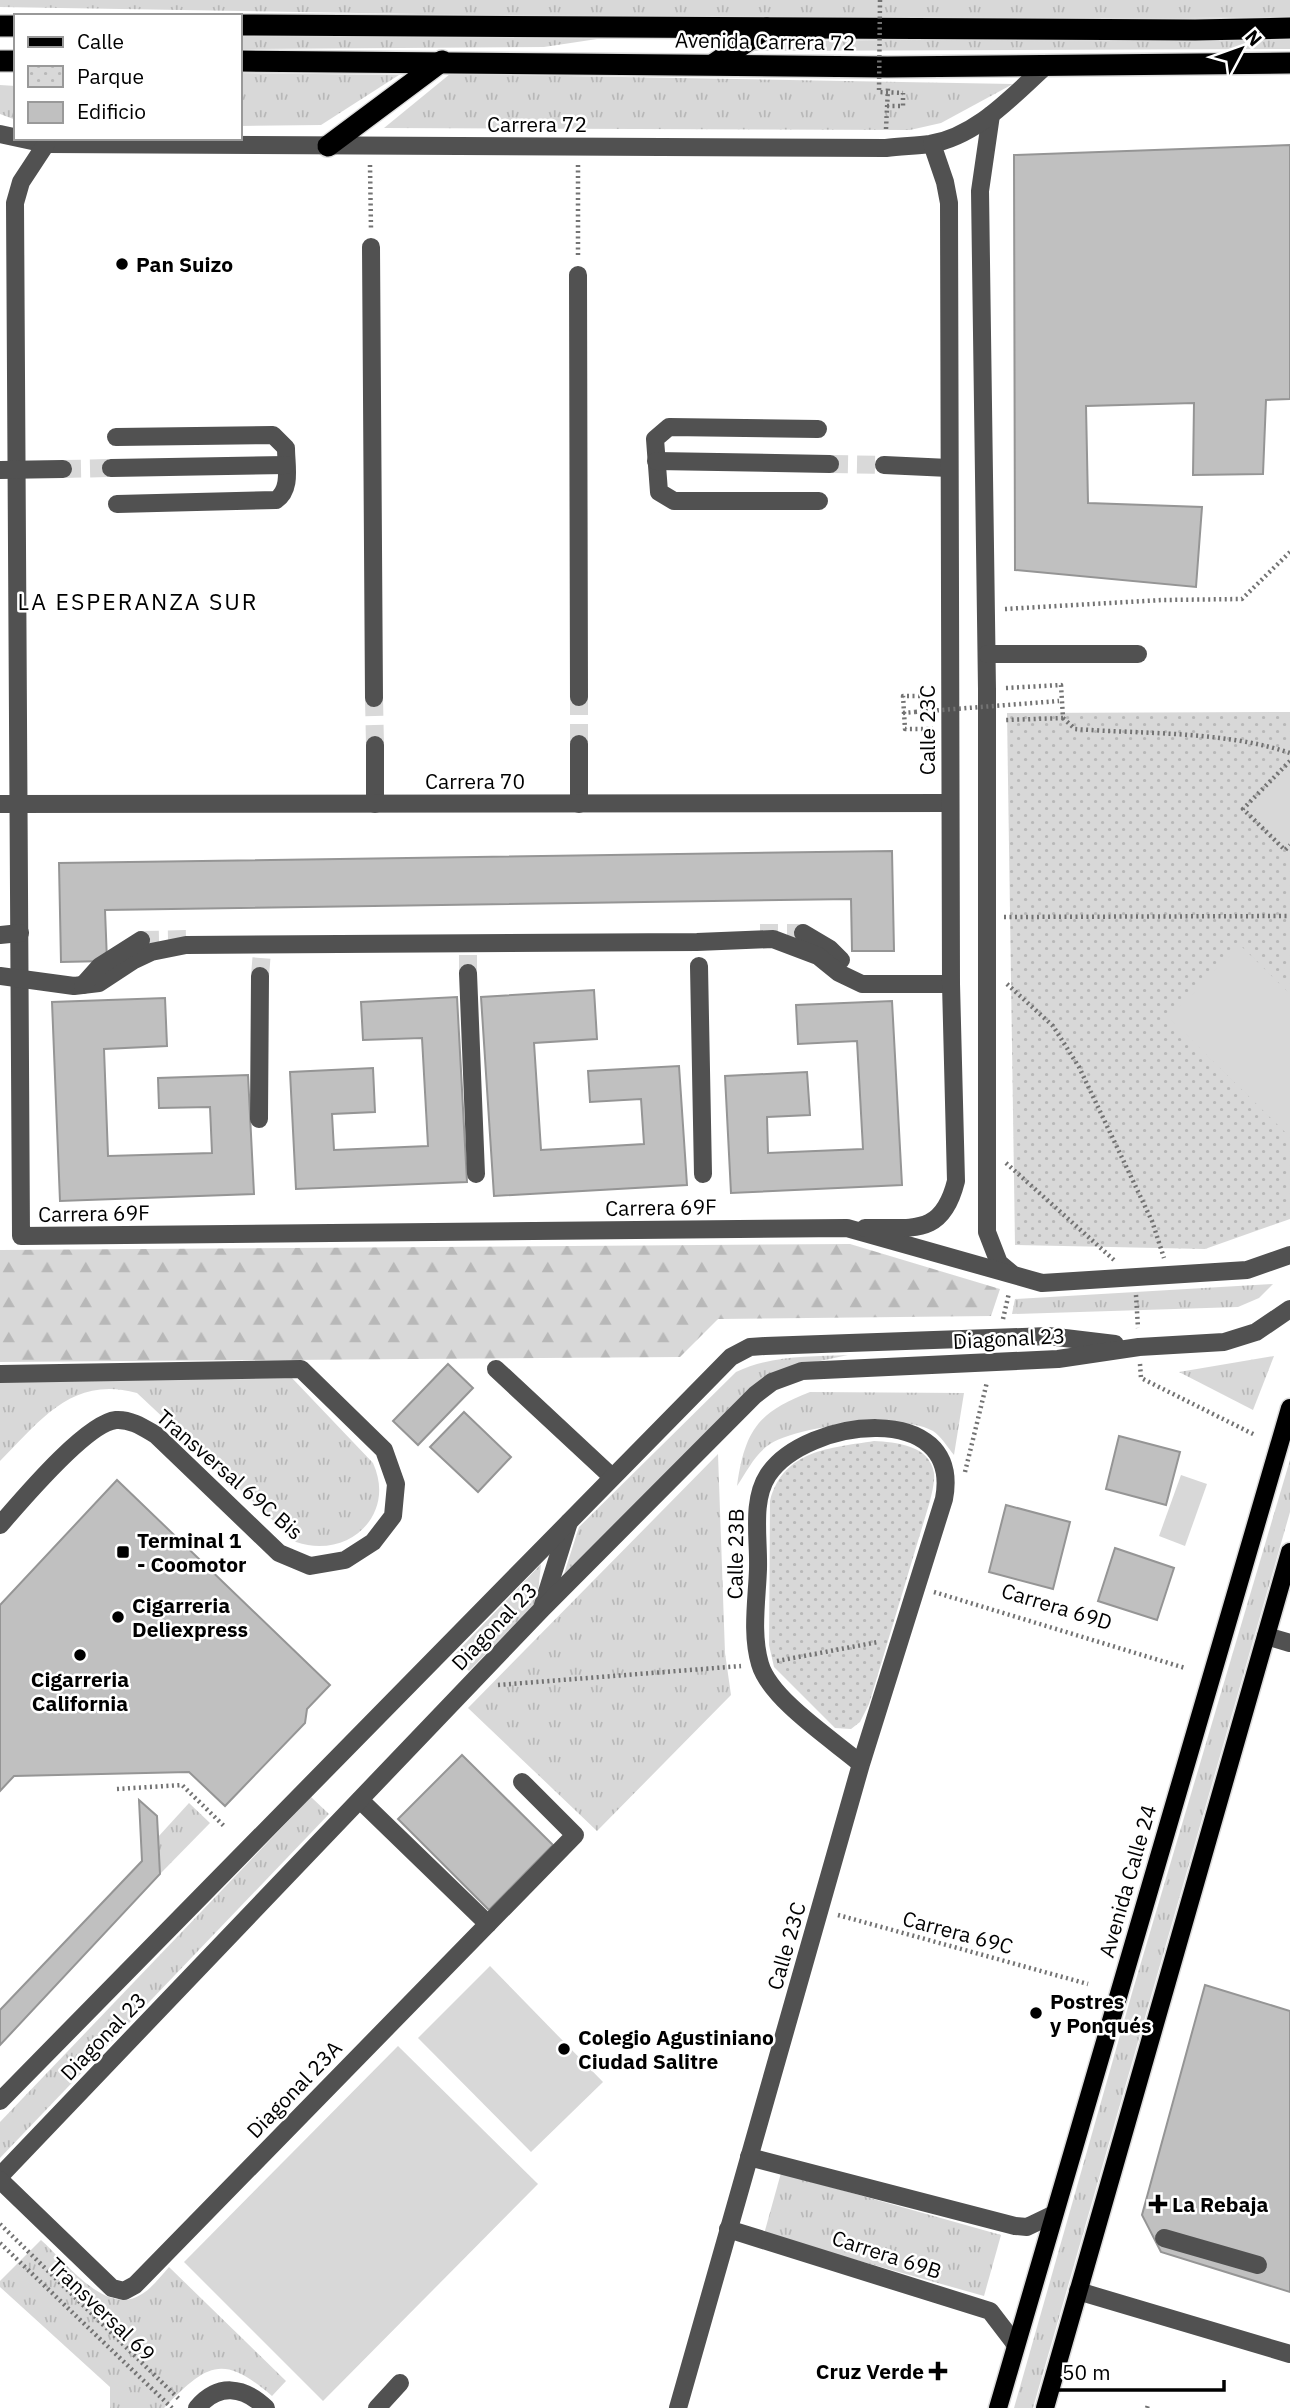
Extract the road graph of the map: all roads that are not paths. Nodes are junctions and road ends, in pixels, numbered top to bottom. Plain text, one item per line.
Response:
1 (242, 25) edge
2 (1290, 28) edge
3 (767, 29) junction
4 (242, 61) edge
5 (442, 61) junction
6 (1290, 63) edge
7 (714, 64) junction
8 (1048, 64) junction
9 (991, 114) junction
10 (28, 140) edge
11 (46, 144) junction
12 (932, 144) junction
13 (328, 146) junction
14 (371, 247) road end
15 (578, 275) road end
16 (8, 348) edge
17 (818, 429) dead end
18 (116, 437) dead end
19 (656, 461) junction
20 (830, 464) tunnel mouth
21 (884, 465) tunnel mouth
22 (286, 466) junction
23 (111, 468) tunnel mouth
24 (949, 468) junction
25 (63, 469) tunnel mouth
26 (9, 470) edge
27 (819, 502) dead end
28 (117, 504) dead end
29 (987, 654) junction
30 (1138, 654) dead end
31 (374, 698) tunnel mouth
32 (579, 698) tunnel mouth
33 (579, 744) tunnel mouth
34 (374, 745) tunnel mouth
35 (950, 803) junction
36 (0, 804) edge
37 (20, 804) junction
38 (375, 804) junction
39 (579, 804) junction
40 (20, 933) junction
41 (803, 933) tunnel mouth
42 (0, 935) edge
43 (141, 940) tunnel mouth
44 (699, 967) dead end
45 (468, 973) tunnel mouth
46 (0, 976) edge
47 (260, 976) tunnel mouth
48 (20, 978) junction
49 (862, 984) junction
50 (951, 984) junction
51 (83, 985) junction
52 (260, 1119) dead end
53 (476, 1174) dead end
54 (703, 1174) dead end
55 (847, 1228) junction
56 (1290, 1255) edge
57 (1014, 1275) junction
58 (1290, 1309) edge
59 (1139, 1347) junction
60 (496, 1369) dead end
61 (0, 1374) edge
62 (1290, 1408) edge
63 (611, 1476) junction
64 (944, 1499) joint
65 (570, 1518) junction
66 (0, 1525) edge
67 (1290, 1552) edge
68 (542, 1609) junction
69 (1266, 1636) junction
70 (1290, 1643) edge
71 (861, 1763) junction
72 (522, 1782) dead end
73 (360, 1800) junction
74 (488, 1924) junction
75 (0, 2101) edge
76 (749, 2157) junction
77 (0, 2178) edge
78 (1054, 2214) junction
79 (728, 2229) junction
80 (1164, 2238) dead end
81 (1258, 2265) dead end
82 (1078, 2291) junction
83 (1016, 2345) junction
84 (1290, 2354) edge
85 (400, 2383) dead end
86 (190, 2406) edge
87 (266, 2408) edge
88 (377, 2408) edge
89 (678, 2408) edge
90 (998, 2408) edge
91 (1045, 2408) edge

1 - 3 highway, Avenida Carrera 72
2 - 3 highway, Avenida Carrera 72
3 - 7 highway
4 - 5 highway, Avenida Carrera 72
5 - 7 highway, Avenida Carrera 72
5 - 13 highway
6 - 8 highway, Avenida Carrera 72
7 - 8 highway, Avenida Carrera 72
8 - 9 street, Carrera 72
9 - 12 street, Carrera 72
9 - 29 street
10 - 11 street, Carrera 72
11 - 13 street, Carrera 72
11 - 16 street
12 - 13 street, Carrera 72
12 - 24 street, Calle 23C
14 - 31 street
15 - 32 street
16 - 26 street
17 - 19 street
18 - 22 street
19 - 20 street
19 - 27 street
21 - 24 street
22 - 23 street
22 - 28 street
24 - 35 street, Calle 23C
25 - 26 street
26 - 37 street
29 - 30 street
29 - 57 street
33 - 39 street
34 - 38 street
35 - 39 street, Carrera 70
35 - 50 street, Calle 23C
36 - 37 street, Carrera 70
37 - 38 street, Carrera 70
37 - 40 street
38 - 39 street, Carrera 70
40 - 42 street
40 - 48 street
41 - 49 street
43 - 51 street
44 - 54 street
45 - 53 street
46 - 48 street
47 - 52 street
48 - 51 street
48 - 55 street, Carrera 69F
49 - 50 street
49 - 51 street
50 - 55 street, Calle 23C
55 - 57 street, Carrera 69F
56 - 57 street, Carrera 69F
58 - 59 street, Diagonal 23
59 - 63 street, Diagonal 23
59 - 68 street, Diagonal 23
60 - 63 street
61 - 66 street, Transversal 69C Bis
62 - 78 main road, Avenida Calle 24
63 - 65 street, Diagonal 23
64 - 71 street, Calle 23C
64 - 71 street, Calle 23B
65 - 68 street
65 - 75 street, Diagonal 23
67 - 69 main road
68 - 73 street, Diagonal 23
69 - 70 street
69 - 82 main road
71 - 76 street, Calle 23C
72 - 74 street
73 - 74 street
73 - 77 street, Diagonal 23
74 - 77 street, Diagonal 23A
76 - 78 street
76 - 79 street, Calle 23C
78 - 83 main road, Avenida Calle 24
79 - 83 street, Carrera 69B
79 - 89 street, Calle 23C
80 - 81 street
82 - 84 street
82 - 91 main road
83 - 90 main road, Avenida Calle 24
85 - 88 street
86 - 87 street

